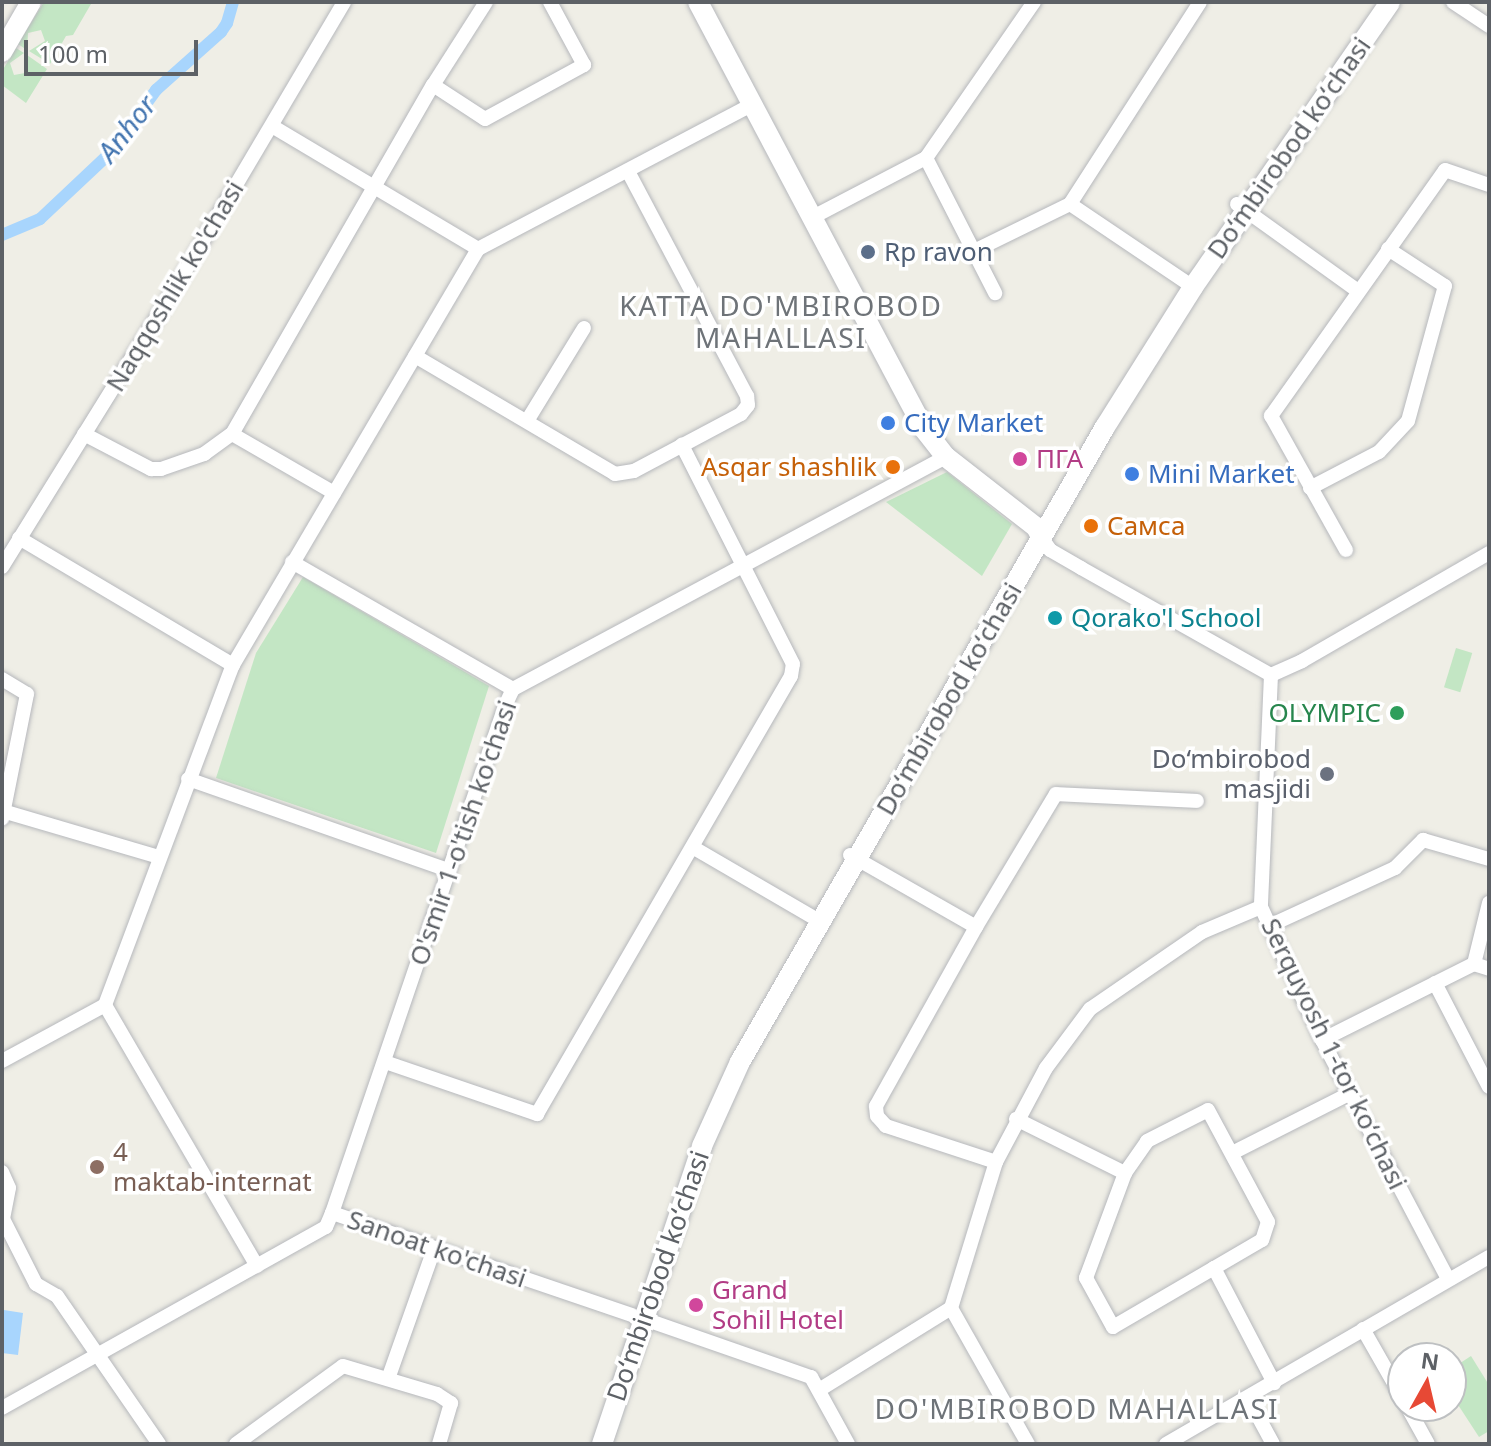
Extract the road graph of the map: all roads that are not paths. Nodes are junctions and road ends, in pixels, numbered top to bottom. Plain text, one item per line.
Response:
1 (31, 2) edge
2 (344, 2) edge
3 (486, 2) edge
4 (550, 2) edge
5 (698, 2) edge
6 (1034, 2) edge
7 (1200, 2) edge
8 (1378, 2) edge
9 (1390, 2) edge
10 (1453, 2) edge
11 (1489, 26) edge
12 (2, 52) edge
13 (433, 85) junction
14 (753, 104) junction
15 (272, 126) junction
16 (926, 158) junction
17 (628, 171) junction
18 (1489, 185) edge
19 (374, 188) junction
20 (1070, 204) junction
21 (1242, 207) junction
22 (813, 217) junction
23 (478, 249) junction
24 (1388, 249) junction
25 (974, 251) junction
26 (1189, 285) junction
27 (1358, 291) junction
28 (995, 293) dead end
29 (584, 328) dead end
30 (415, 356) junction
31 (527, 421) junction
32 (84, 434) junction
33 (232, 434) junction
34 (682, 445) junction
35 (946, 457) junction
36 (1310, 488) junction
37 (334, 493) junction
38 (1041, 537) junction
39 (19, 538) junction
40 (1346, 550) dead end
41 (1489, 553) edge
42 (292, 562) junction
43 (2, 567) edge
44 (745, 567) junction
45 (233, 665) junction
46 (1271, 675) junction
47 (2, 679) edge
48 (513, 689) junction
49 (188, 779) junction
50 (1197, 801) dead end
51 (4, 816) edge
52 (694, 848) junction
53 (159, 857) junction
54 (854, 857) junction
55 (1489, 859) edge
56 (448, 870) junction
57 (1489, 903) edge
58 (1261, 907) junction
59 (817, 920) junction
60 (1269, 926) junction
61 (976, 927) junction
62 (1474, 964) junction
63 (1489, 969) edge
64 (1435, 983) junction
65 (105, 1005) junction
66 (1322, 1040) junction
67 (2, 1061) edge
68 (385, 1062) junction
69 (1489, 1087) edge
70 (1349, 1094) junction
71 (1016, 1119) junction
72 (1232, 1153) junction
73 (996, 1162) junction
74 (2, 1172) edge
75 (1125, 1173) junction
76 (332, 1213) junction
77 (434, 1249) junction
78 (1489, 1257) edge
79 (257, 1266) junction
80 (1214, 1268) junction
81 (1448, 1279) junction
82 (951, 1308) junction
83 (638, 1317) junction
84 (1363, 1329) junction
85 (96, 1353) junction
86 (1387, 1371) edge
87 (388, 1379) junction
88 (1274, 1383) junction
89 (819, 1390) junction
90 (1248, 1398) junction
91 (2, 1408) edge
92 (1416, 1422) edge
93 (159, 1444) edge
94 (236, 1444) edge
95 (439, 1444) edge
96 (589, 1444) edge
97 (602, 1444) edge
98 (848, 1444) edge
99 (1028, 1444) edge
100 (1166, 1444) edge
101 (1273, 1444) edge
102 (1428, 1444) edge

1 - 12 main road
2 - 15 street, Naqqoshlik ko'chasi
3 - 13 street
4 - 13 street
5 - 14 main road
6 - 16 street
7 - 20 street
8 - 21 main road, Doʻmbirobod koʻchasi
9 - 21 main road, Doʻmbirobod koʻchasi
10 - 11 street
13 - 19 street
14 - 17 street
14 - 22 main road
15 - 19 street
15 - 32 street, Naqqoshlik ko'chasi
16 - 22 street
16 - 25 street
17 - 23 street
17 - 34 street
18 - 24 street
19 - 23 street
19 - 33 street
20 - 25 street
20 - 26 street
21 - 26 main road, Doʻmbirobod koʻchasi
21 - 27 street
22 - 35 main road
23 - 30 street
24 - 27 street
24 - 36 street
25 - 28 street
26 - 38 main road, Doʻmbirobod koʻchasi
27 - 36 street
29 - 31 street
30 - 31 street
30 - 37 street
31 - 34 street
32 - 33 street
32 - 39 street, Naqqoshlik ko'chasi
33 - 37 street
34 - 44 street
35 - 38 main road
35 - 44 street, O'smir 1-o'tish ko'chasi
36 - 40 street
37 - 42 street
38 - 46 street
38 - 54 main road, Doʻmbirobod koʻchasi
39 - 43 street, Naqqoshlik ko'chasi
39 - 45 street
41 - 46 street
42 - 45 street
42 - 48 street
44 - 48 street, O'smir 1-o'tish ko'chasi
44 - 52 street
45 - 49 street
46 - 58 street, Serquyosh 1-tor koʻchasi
47 - 51 street
48 - 56 street, O'smir 1-o'tish ko'chasi
49 - 53 street
49 - 56 street
50 - 61 street
51 - 53 street
52 - 59 street
52 - 68 street
53 - 65 street
54 - 59 main road, Doʻmbirobod koʻchasi
54 - 61 street
55 - 60 street
56 - 68 street, O'smir 1-o'tish ko'chasi
57 - 62 street
58 - 60 street, Serquyosh 1-tor koʻchasi
58 - 71 street
59 - 83 main road, Doʻmbirobod koʻchasi
60 - 66 street, Serquyosh 1-tor koʻchasi
61 - 73 street
62 - 63 street
62 - 64 street
64 - 66 street
64 - 69 street
65 - 67 street
65 - 79 street
66 - 70 street, Serquyosh 1-tor koʻchasi
68 - 76 street, O'smir 1-o'tish ko'chasi
70 - 72 street
70 - 81 street, Serquyosh 1-tor koʻchasi
71 - 73 street
71 - 75 street
72 - 75 street
72 - 80 street
73 - 82 street
74 - 85 street
75 - 80 street
76 - 77 street, Sanoat ko'chasi
76 - 79 street, Sanoat ko'chasi
77 - 83 street, Sanoat ko'chasi
77 - 87 street
78 - 81 street
79 - 85 street, Sanoat ko'chasi
80 - 88 street
81 - 84 street
82 - 89 street
82 - 99 street
83 - 89 street, Sanoat ko'chasi
83 - 96 main road, Doʻmbirobod koʻchasi
83 - 97 main road, Doʻmbirobod koʻchasi
84 - 86 street
84 - 88 street
85 - 91 street, Sanoat ko'chasi
85 - 93 street
87 - 94 street
87 - 95 street
88 - 90 street
89 - 98 street
90 - 100 street
90 - 101 street
92 - 102 street

